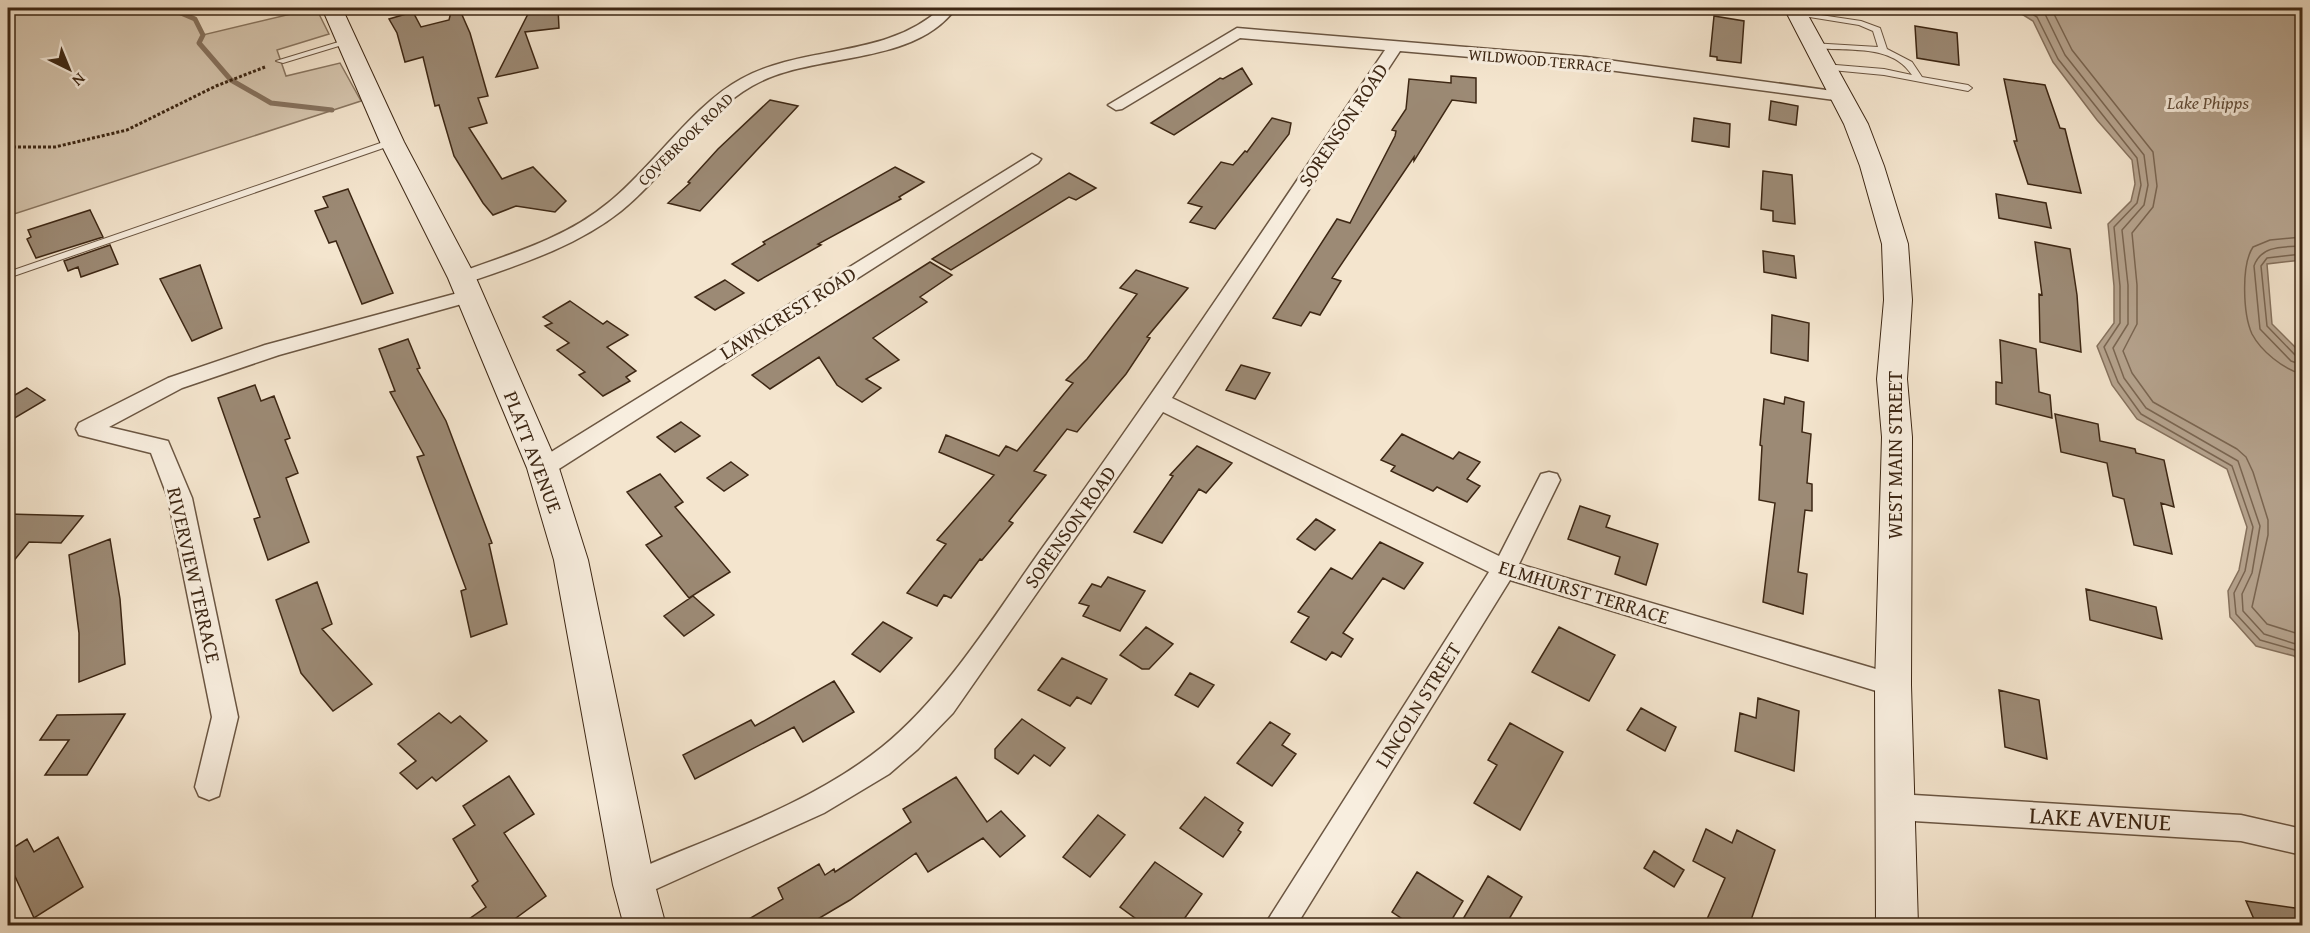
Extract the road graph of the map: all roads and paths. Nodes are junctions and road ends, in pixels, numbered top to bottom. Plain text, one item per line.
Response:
1 (332, 8) edge
2 (950, 8) edge
3 (1795, 10) edge
4 (348, 42) junction
5 (1395, 47) junction
6 (1883, 50) junction
7 (1818, 56) junction
8 (280, 61) joint
9 (1919, 79) junction
10 (1968, 88) dead end
11 (1842, 96) junction
12 (1116, 105) dead end
13 (392, 142) junction
14 (8, 147) edge
15 (1032, 159) dead end
16 (8, 275) edge
17 (466, 287) junction
18 (1159, 401) junction
19 (543, 468) junction
20 (1549, 480) dead end
21 (1504, 569) junction
22 (1893, 685) junction
23 (209, 788) dead end
24 (1896, 807) junction
25 (2302, 842) edge
26 (634, 885) junction
27 (645, 926) edge
28 (1279, 926) edge
29 (1897, 926) edge

1 - 4 main road, PLATT AVENUE
2 - 17 street, COVEBROOK ROAD
3 - 6 lane
3 - 7 main road, WEST MAIN STREET
4 - 8 lane
4 - 13 main road, PLATT AVENUE
5 - 11 street, WILDWOOD TERRACE
5 - 12 street, WILDWOOD TERRACE
5 - 18 street, SORENSON ROAD
6 - 7 lane
6 - 9 lane
7 - 9 lane
7 - 11 main road, WEST MAIN STREET
8 - 14 path
9 - 10 lane
11 - 22 main road, WEST MAIN STREET
13 - 16 lane
13 - 17 main road, PLATT AVENUE
15 - 19 street, LAWNCREST ROAD
17 - 19 main road, PLATT AVENUE
17 - 23 street, RIVERVIEW TERRACE
18 - 21 street, ELMHURST TERRACE
18 - 26 street, SORENSON ROAD
19 - 26 main road, PLATT AVENUE
20 - 21 street, LINCOLN STREET
21 - 22 street, ELMHURST TERRACE
21 - 28 street, LINCOLN STREET
22 - 24 main road, WEST MAIN STREET
24 - 25 street, LAKE AVENUE
24 - 29 main road, WEST MAIN STREET
26 - 27 main road, PLATT AVENUE

